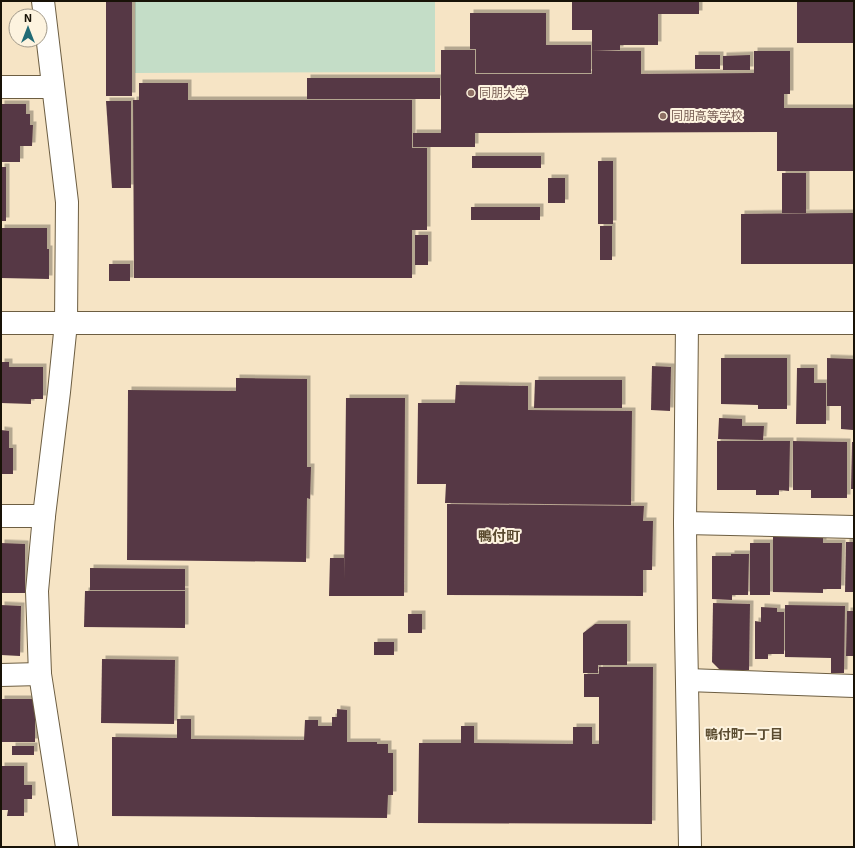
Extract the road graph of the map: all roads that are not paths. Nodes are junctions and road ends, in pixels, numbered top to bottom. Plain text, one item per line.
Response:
1 (43, 1) edge
2 (1, 87) edge
3 (53, 87) junction
4 (1, 323) edge
5 (66, 323) junction
6 (687, 323) junction
7 (854, 323) edge
8 (1, 516) edge
9 (44, 516) junction
10 (685, 523) junction
11 (854, 527) edge
12 (40, 674) junction
13 (1, 675) edge
14 (687, 680) junction
15 (854, 686) edge
16 (68, 847) edge
17 (690, 847) edge

1 - 3 street
2 - 3 street
3 - 5 street
4 - 5 street
5 - 6 street
5 - 9 street
6 - 7 street
6 - 10 street
8 - 9 street
9 - 12 street
10 - 11 street
10 - 14 street
12 - 13 street
12 - 16 street
14 - 15 street
14 - 17 street

